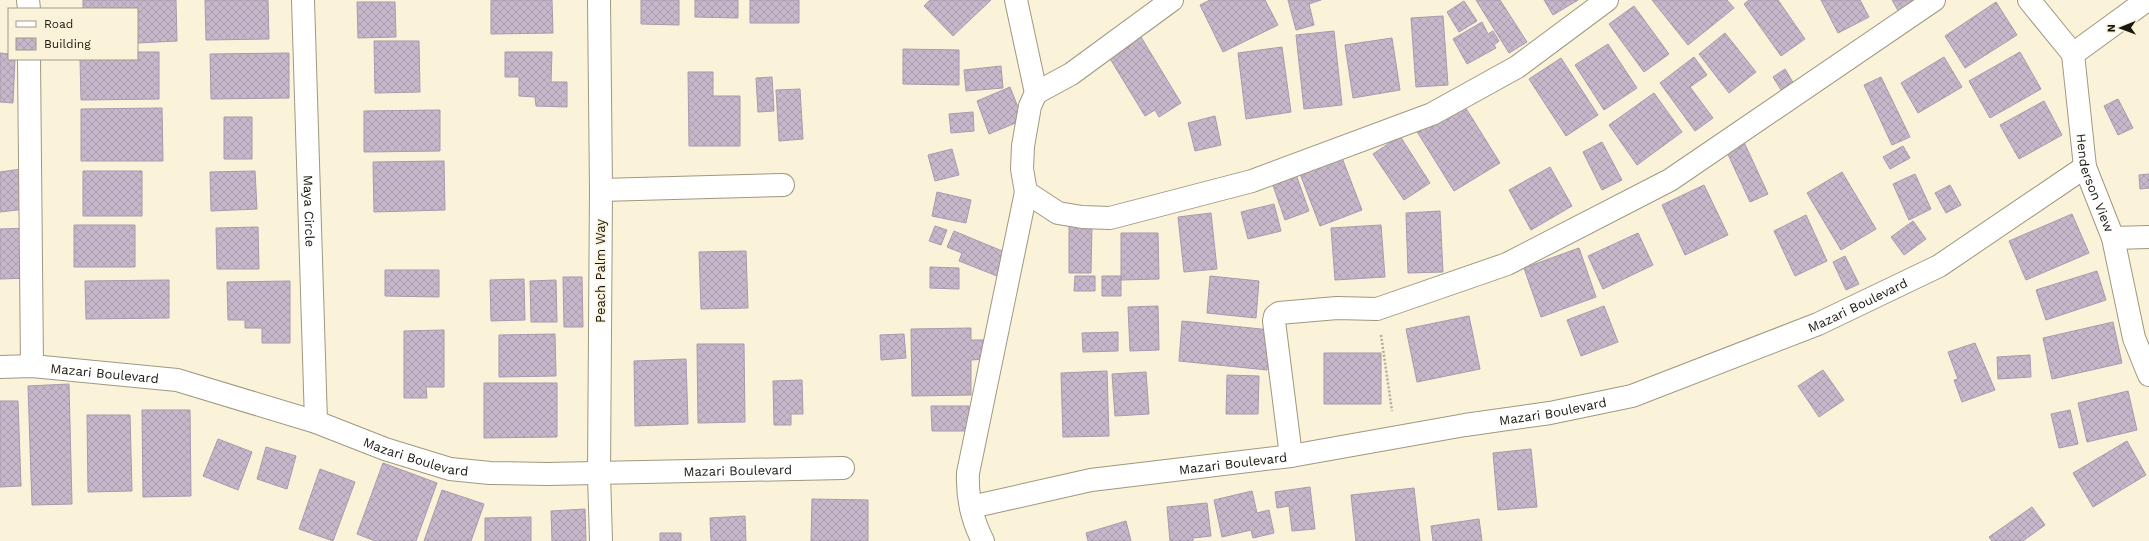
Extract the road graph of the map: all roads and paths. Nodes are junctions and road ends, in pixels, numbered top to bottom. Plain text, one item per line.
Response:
1 (303, 0) edge
2 (599, 0) edge
3 (1016, 0) edge
4 (1172, 0) edge
5 (1607, 0) edge
6 (1934, 0) edge
7 (2029, 0) edge
8 (2147, 0) edge
9 (2074, 54) junction
10 (29, 60) edge
11 (1036, 93) junction
12 (2085, 167) junction
13 (783, 185) dead end
14 (601, 190) junction
15 (1026, 192) junction
16 (2149, 236) edge
17 (2113, 238) junction
18 (1377, 309) junction
19 (32, 366) junction
20 (0, 367) edge
21 (2149, 375) edge
22 (316, 422) junction
23 (1396, 437) junction
24 (1291, 456) junction
25 (843, 468) dead end
26 (599, 474) junction
27 (971, 507) junction
28 (601, 541) edge
29 (983, 541) edge

1 - 22 street, Maya Circle
2 - 14 street, Peach Palm Way
3 - 11 street
4 - 11 street
5 - 15 street
6 - 18 street
7 - 9 street
8 - 9 street
9 - 12 street, Henderson View
10 - 19 street
11 - 15 street
12 - 17 street, Henderson View
12 - 23 street, Mazari Boulevard
13 - 14 street
14 - 26 street, Peach Palm Way
15 - 27 street
16 - 17 street
17 - 21 street, Henderson View
18 - 23 path
18 - 24 street
19 - 20 street, Mazari Boulevard
19 - 22 street, Mazari Boulevard
22 - 26 street, Mazari Boulevard
23 - 24 street, Mazari Boulevard
24 - 27 street, Mazari Boulevard
25 - 26 street, Mazari Boulevard
26 - 28 street, Peach Palm Way
27 - 29 street

